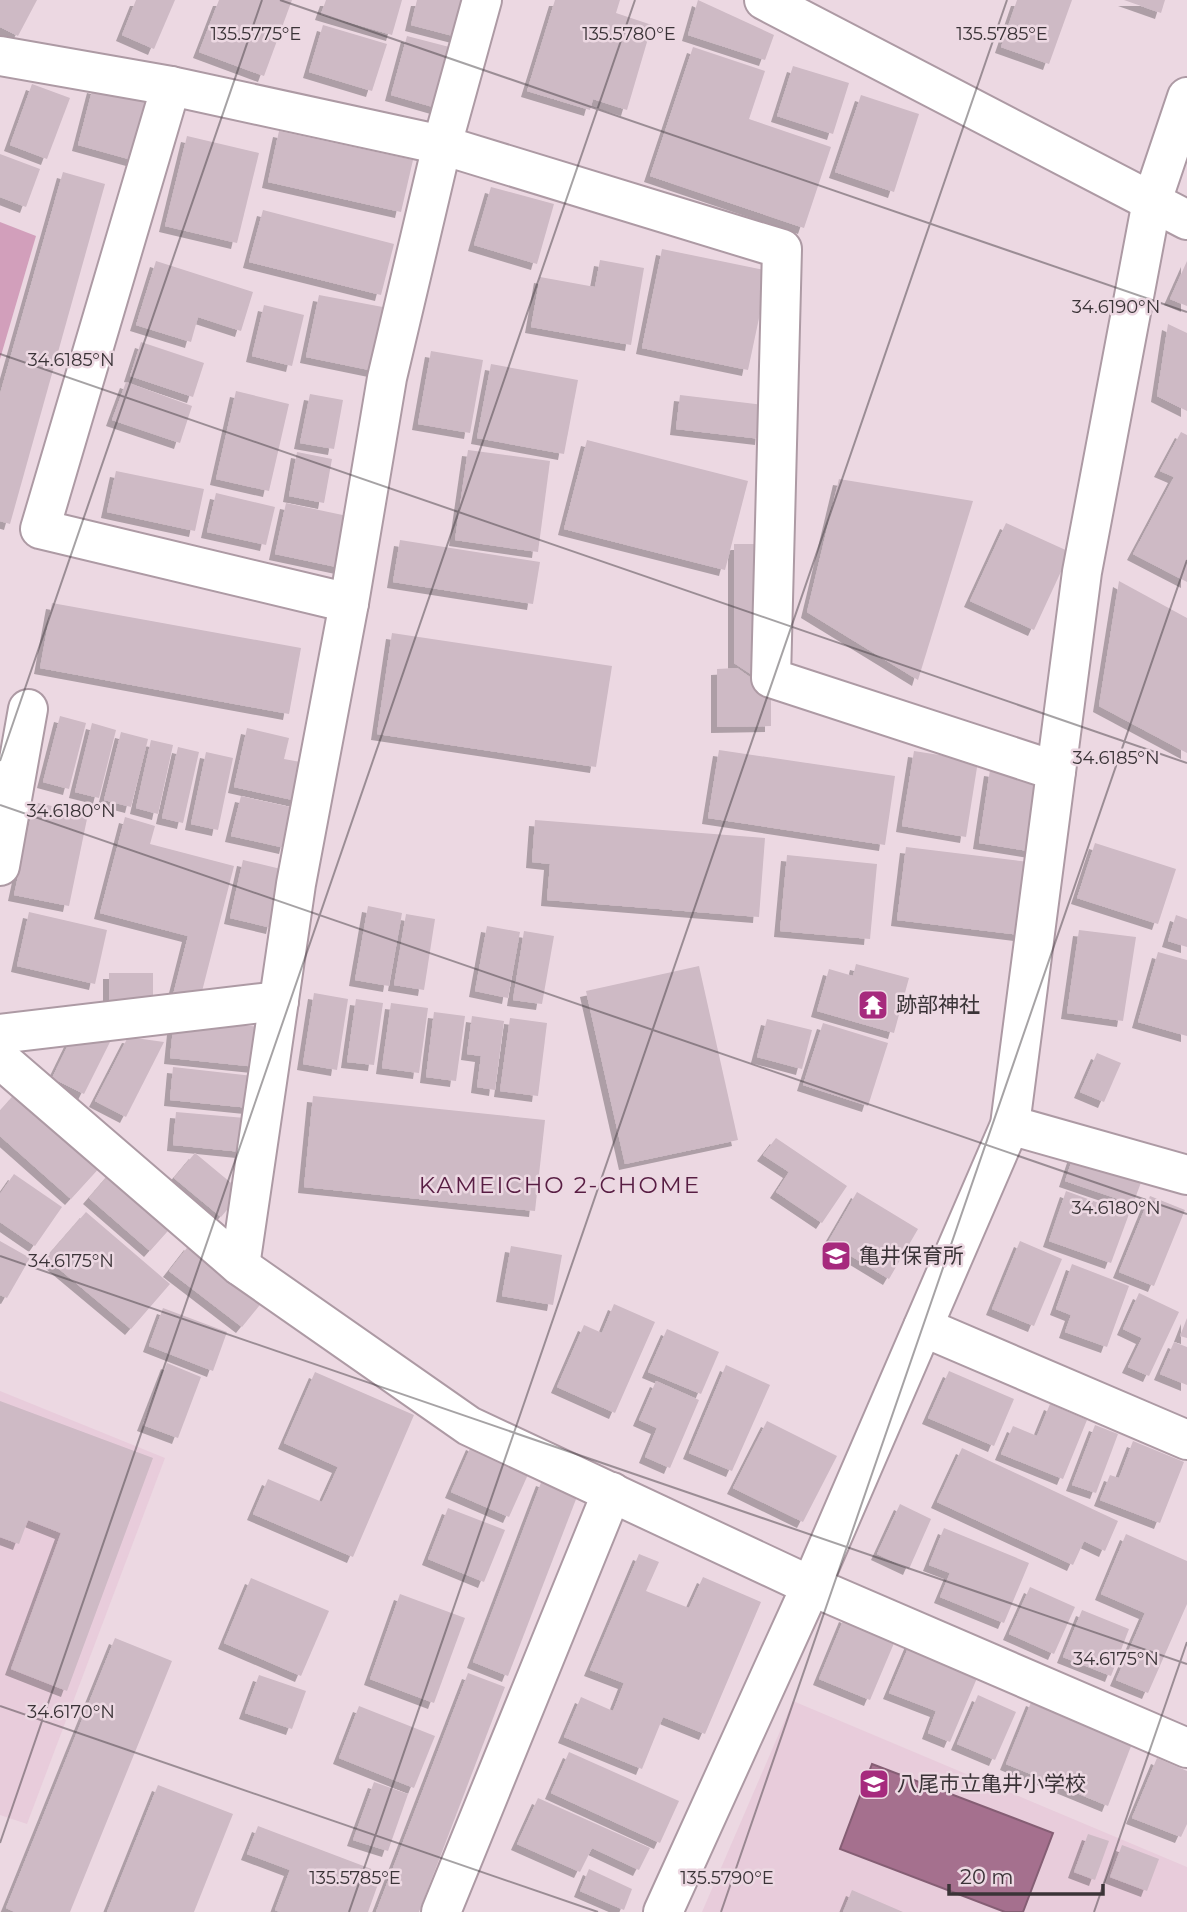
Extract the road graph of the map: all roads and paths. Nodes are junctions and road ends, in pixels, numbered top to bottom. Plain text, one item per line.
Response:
1 (482, 0) edge
2 (764, 0) edge
3 (0, 56) edge
4 (171, 86) junction
5 (1187, 97) edge
6 (442, 145) junction
7 (1152, 201) junction
8 (1187, 220) edge
9 (349, 603) junction
10 (28, 709) dead end
11 (1056, 771) junction
12 (0, 866) edge
13 (279, 1001) junction
14 (0, 1034) edge
15 (0, 1059) edge
16 (1010, 1125) junction
17 (1187, 1175) edge
18 (240, 1266) junction
19 (923, 1327) junction
20 (1187, 1440) edge
21 (612, 1492) junction
22 (811, 1586) junction
23 (1187, 1748) edge
24 (441, 1912) edge
25 (663, 1912) edge

1 - 6 street
2 - 7 street
3 - 4 street
4 - 6 street
4 - 9 street
5 - 7 street
6 - 9 street
6 - 11 street
7 - 8 street
7 - 11 street
9 - 13 street
10 - 12 street
11 - 16 street
13 - 14 street
13 - 18 street
15 - 18 street
16 - 17 street
16 - 19 street
18 - 21 street
19 - 20 street
19 - 22 street
21 - 22 street
21 - 24 street
22 - 23 street
22 - 25 street

